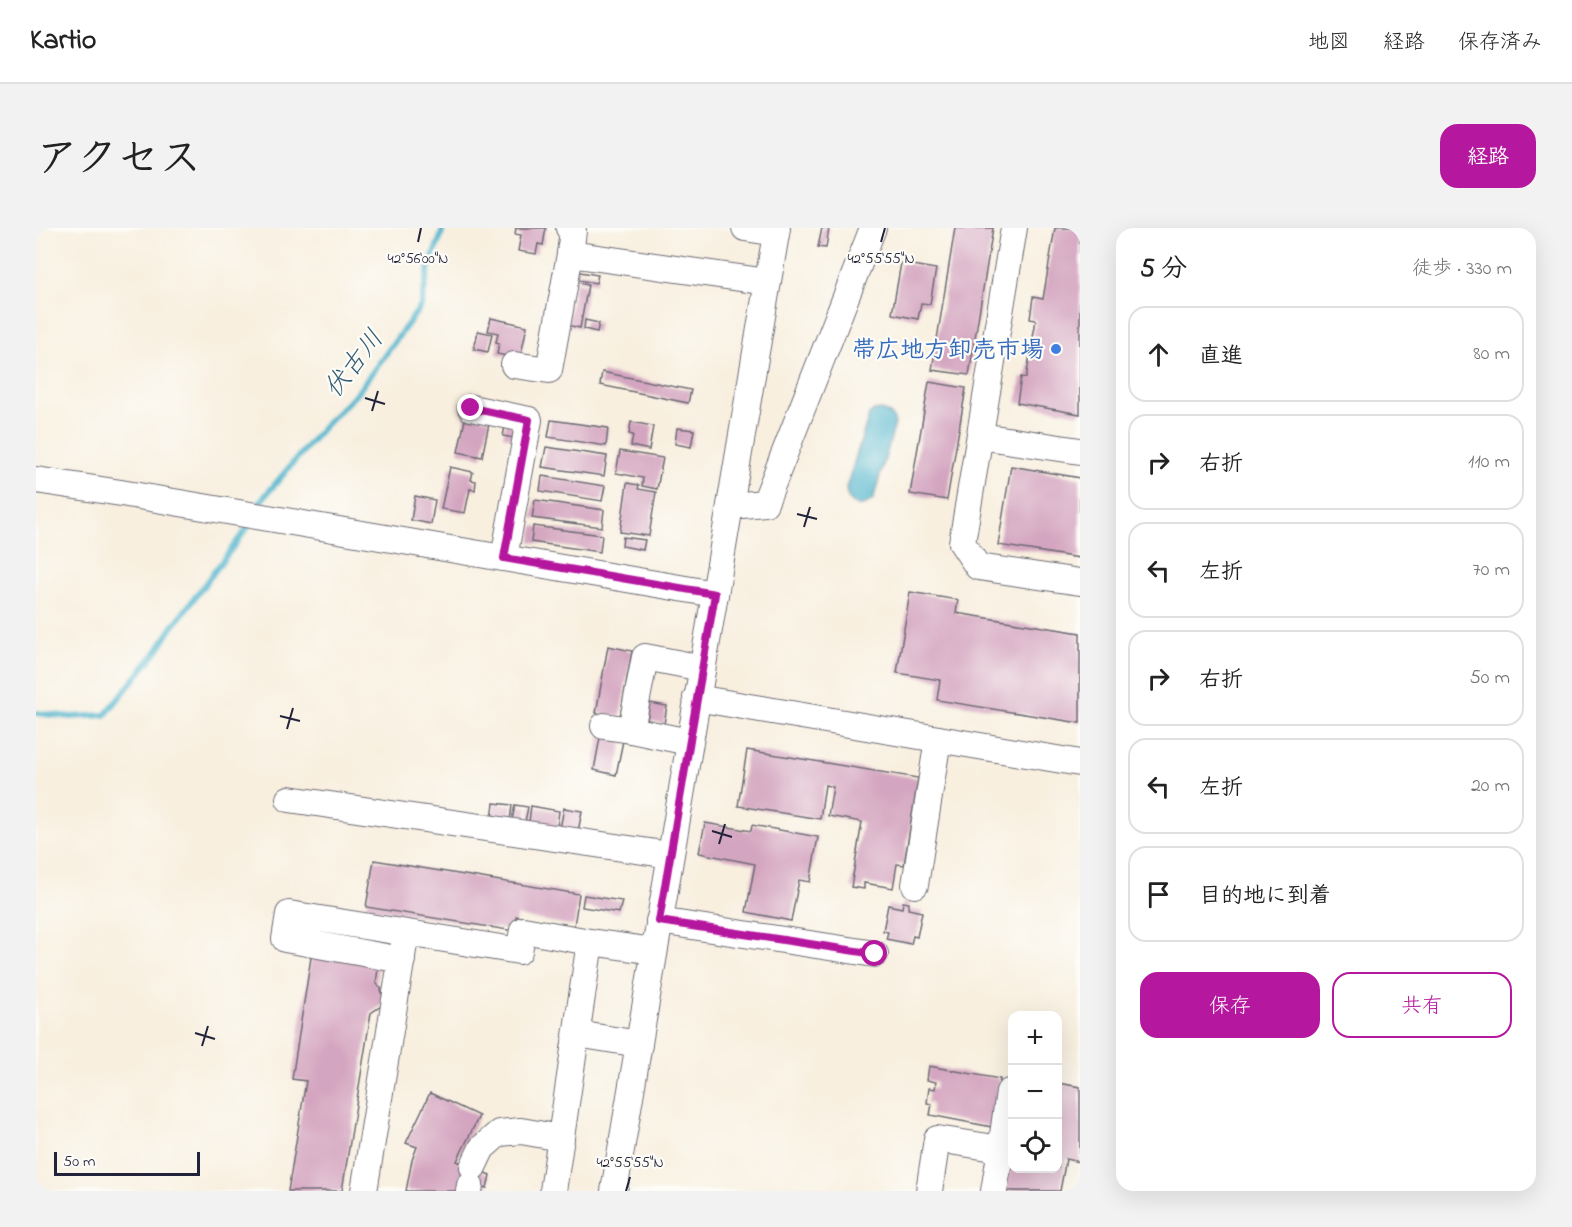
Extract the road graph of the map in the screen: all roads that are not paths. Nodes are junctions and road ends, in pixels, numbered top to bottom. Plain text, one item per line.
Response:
1 (569, 228) edge
2 (745, 228) edge
3 (873, 228) edge
4 (1014, 228) edge
5 (776, 231) edge
6 (570, 254) junction
7 (768, 282) junction
8 (514, 365) dead end
9 (471, 408) dead end
10 (980, 436) junction
11 (1080, 451) edge
12 (36, 480) edge
13 (730, 506) junction
14 (504, 558) junction
15 (1080, 582) edge
16 (715, 594) junction
17 (702, 668) junction
18 (696, 698) junction
19 (604, 726) dead end
20 (631, 730) junction
21 (938, 739) junction
22 (689, 742) junction
23 (1080, 763) edge
24 (289, 799) dead end
25 (670, 855) junction
26 (915, 885) dead end
27 (659, 921) junction
28 (406, 932) junction
29 (590, 942) junction
30 (654, 951) junction
31 (875, 954) dead end
32 (402, 960) junction
33 (577, 1034) junction
34 (639, 1044) junction
35 (1008, 1099) edge
36 (561, 1138) junction
37 (1001, 1149) junction
38 (471, 1181) edge
39 (364, 1191) edge
40 (553, 1191) edge
41 (614, 1191) edge
42 (928, 1191) edge
43 (994, 1191) edge

1 - 6 street
2 - 5 street
3 - 13 street
4 - 10 street
5 - 7 street
6 - 7 street
6 - 8 street
7 - 13 street
9 - 14 street
10 - 11 street
10 - 15 street
12 - 14 street
13 - 16 street
14 - 16 street
16 - 17 street
17 - 18 street
17 - 20 street
18 - 21 street
18 - 22 street
19 - 20 street
20 - 22 street
21 - 23 street
21 - 26 street
22 - 25 street
24 - 25 street
25 - 27 street
27 - 30 street
27 - 31 street
28 - 29 street
28 - 32 street
28 - 32 street
29 - 30 street
29 - 33 street
30 - 34 street
32 - 39 street
33 - 34 street
33 - 36 street
34 - 41 street
35 - 37 street
36 - 38 street
36 - 40 street
37 - 42 street
37 - 43 street

